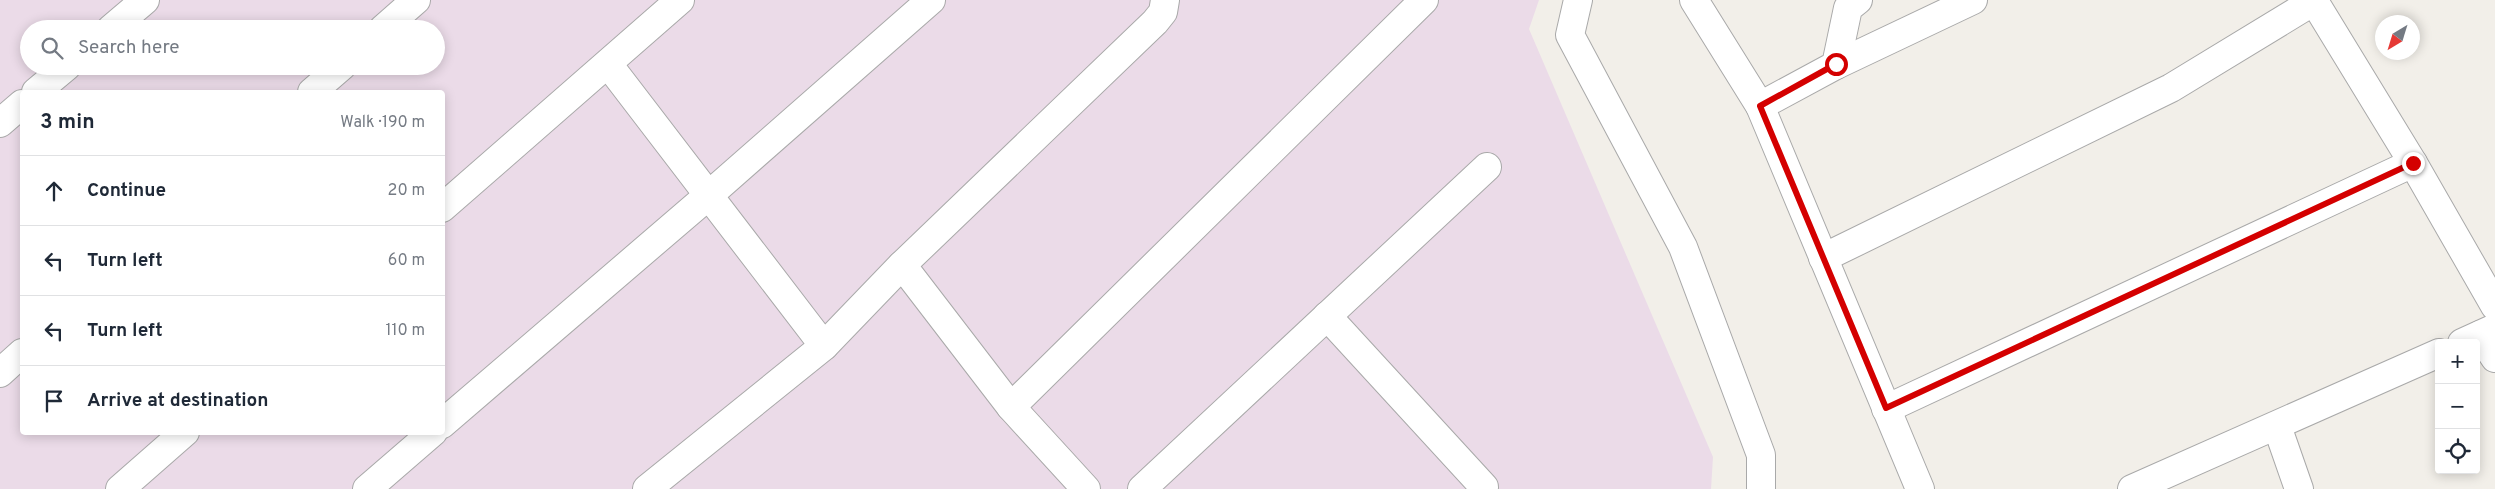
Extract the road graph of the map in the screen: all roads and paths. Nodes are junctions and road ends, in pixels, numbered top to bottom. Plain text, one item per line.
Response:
1 (145, 0) edge
2 (416, 0) edge
3 (680, 0) edge
4 (931, 0) edge
5 (1164, 0) edge
6 (1424, 0) edge
7 (1578, 0) edge
8 (1694, 0) edge
9 (1858, 0) edge
10 (1973, 0) edge
11 (2316, 1) edge
12 (122, 20) edge
13 (394, 20) edge
14 (608, 64) junction
15 (1836, 64) junction
16 (56, 75) edge
17 (332, 75) edge
18 (38, 90) edge
19 (314, 90) edge
20 (20, 106) edge
21 (1760, 106) junction
22 (0, 123) edge
23 (2413, 163) junction
24 (1487, 167) dead end
25 (709, 195) junction
26 (445, 205) edge
27 (1823, 258) junction
28 (902, 265) junction
29 (2495, 306) edge
30 (1327, 316) junction
31 (2479, 335) edge
32 (824, 346) junction
33 (20, 354) edge
34 (2435, 355) edge
35 (2495, 358) edge
36 (0, 373) edge
37 (1011, 408) junction
38 (1886, 408) junction
39 (445, 421) edge
40 (2277, 426) junction
41 (182, 435) edge
42 (430, 435) edge
43 (1484, 487) dead end
44 (120, 489) edge
45 (368, 489) edge
46 (647, 489) edge
47 (1086, 489) edge
48 (1142, 489) edge
49 (1761, 489) edge
50 (1920, 489) edge
51 (2132, 489) edge
52 (2299, 489) edge

1 - 12 street
2 - 13 street
3 - 14 street
4 - 25 street
5 - 28 street
6 - 37 street
7 - 49 street
8 - 21 street
9 - 15 street
10 - 15 street
11 - 23 street
11 - 27 street
14 - 25 street
14 - 26 street
15 - 21 street
16 - 18 street
17 - 19 street
20 - 22 street
21 - 27 street
23 - 29 street
23 - 38 street
24 - 30 street
25 - 32 street
25 - 39 street
27 - 38 street
28 - 32 street
28 - 37 street
30 - 43 street
30 - 48 street
31 - 35 street
32 - 46 street
33 - 36 street
34 - 40 street
37 - 47 street
38 - 50 street
40 - 51 street
40 - 52 street
41 - 44 street
42 - 45 street

